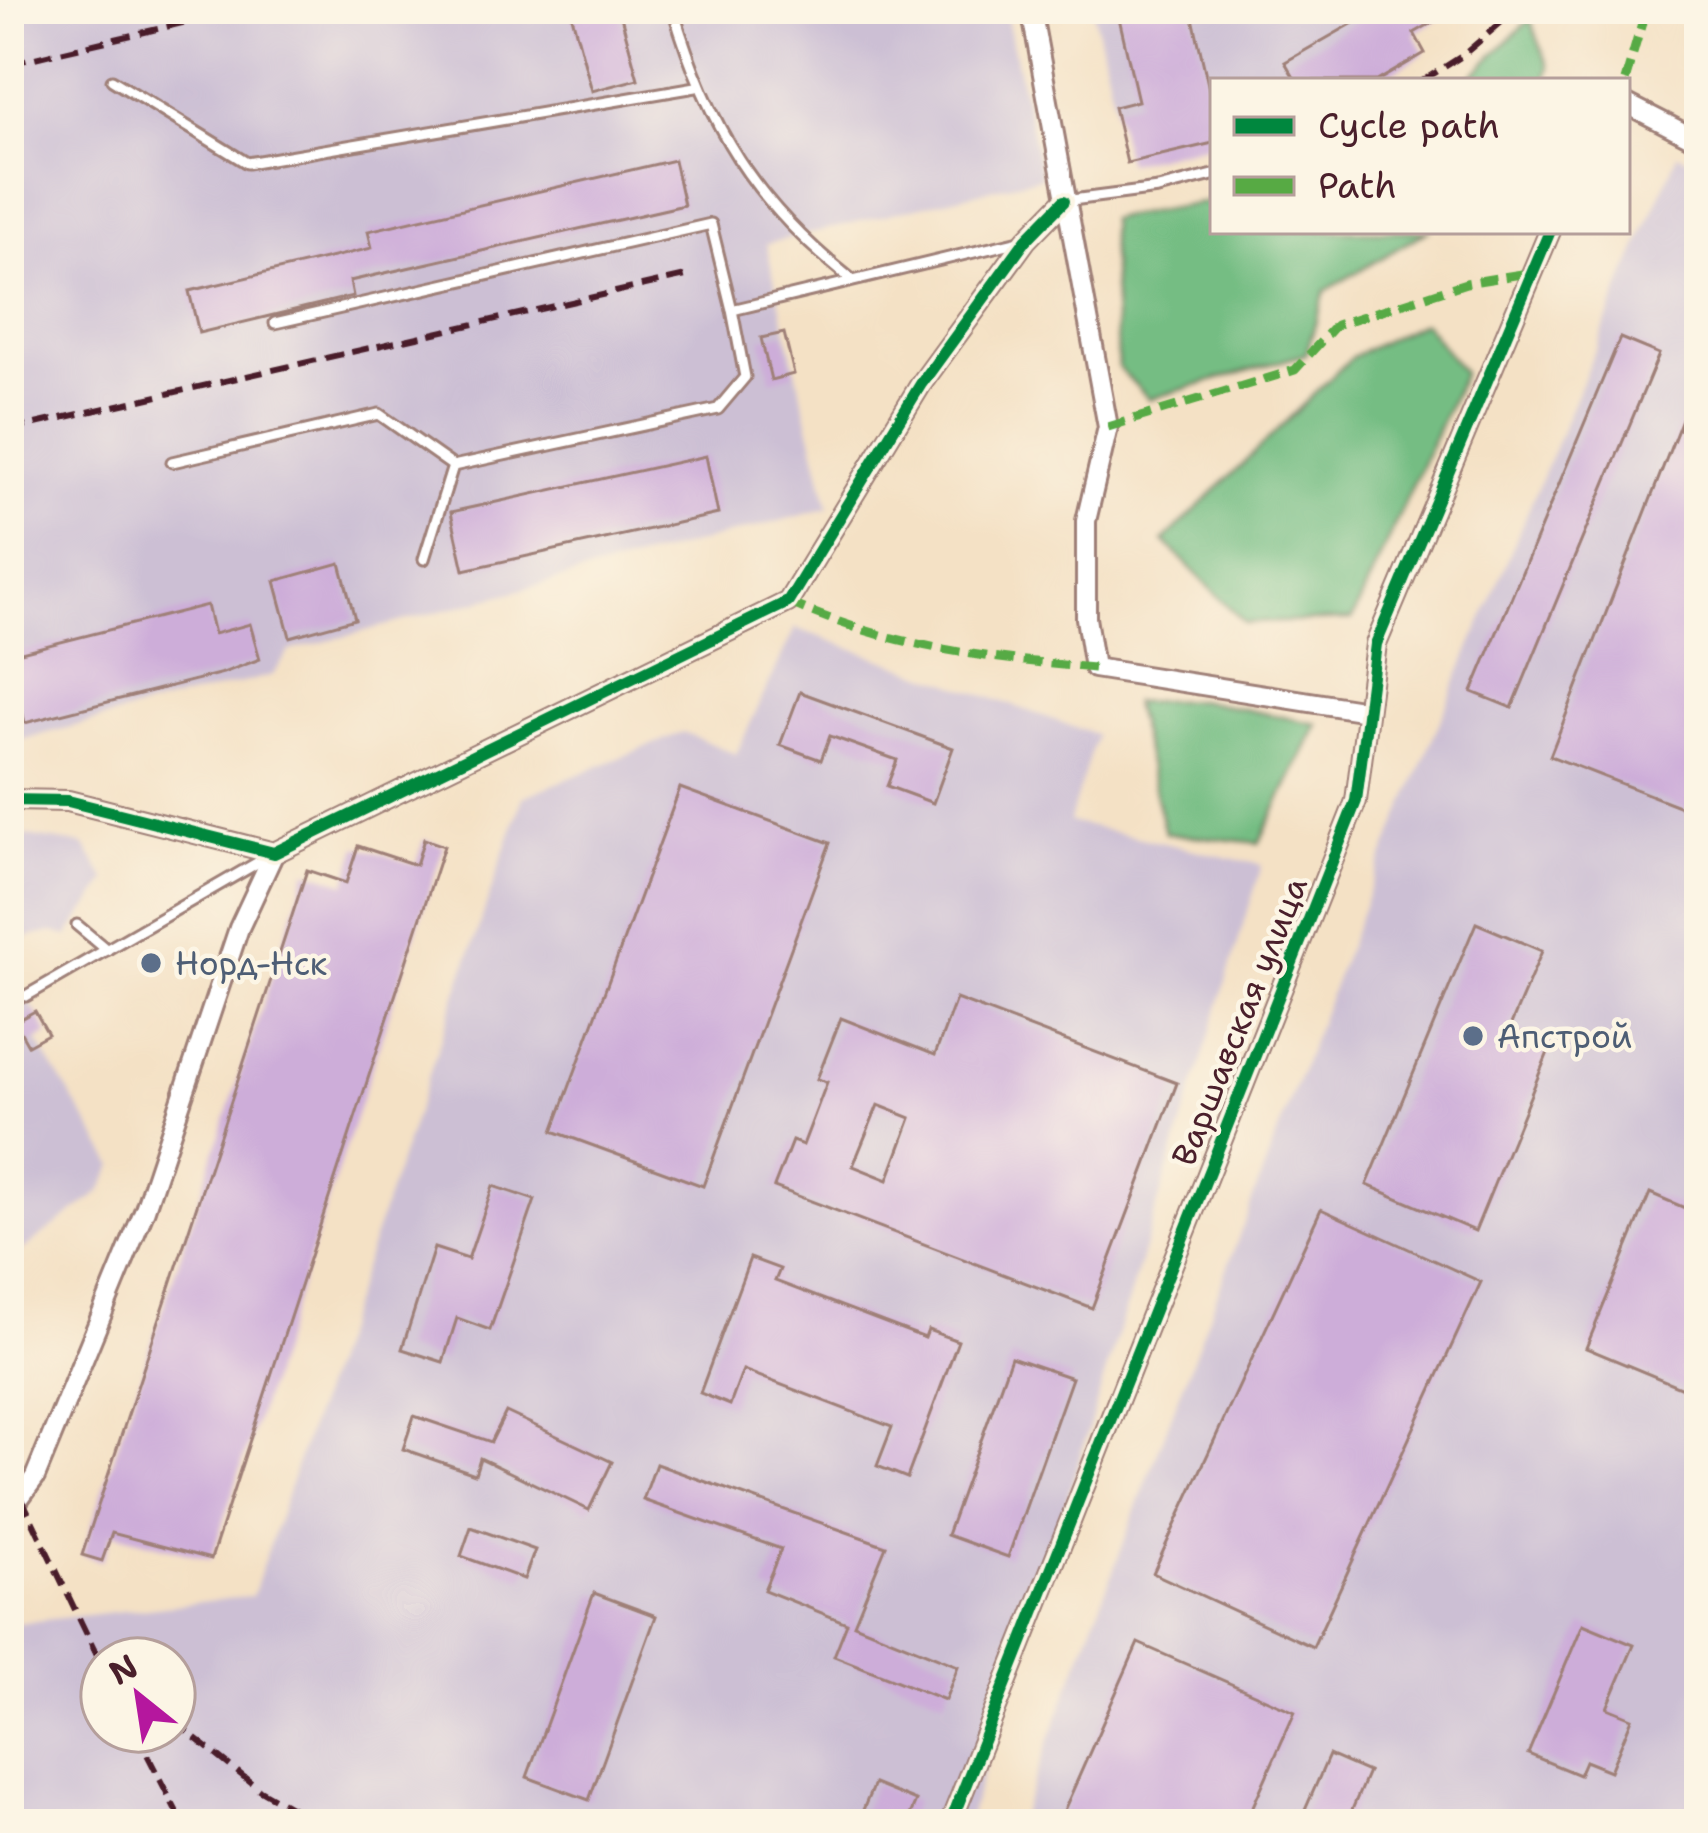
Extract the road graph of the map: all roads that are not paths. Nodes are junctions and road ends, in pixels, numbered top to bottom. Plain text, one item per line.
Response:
1 (673, 9) edge
2 (1031, 9) edge
3 (112, 80) dead end
4 (696, 87) junction
5 (1630, 106) edge
6 (1699, 141) edge
7 (1210, 176) edge
8 (1064, 201) junction
9 (1549, 234) edge
10 (1026, 240) junction
11 (851, 279) junction
12 (732, 310) junction
13 (275, 323) dead end
14 (172, 462) dead end
15 (453, 466) junction
16 (424, 559) dead end
17 (1367, 711) junction
18 (9, 800) edge
19 (274, 853) junction
20 (77, 925) dead end
21 (107, 950) junction
22 (26, 997) dead end
23 (9, 1512) edge
24 (950, 1824) edge

1 - 4 lane
2 - 8 street
3 - 4 lane
4 - 11 lane
5 - 6 street
7 - 8 lane
8 - 10 street
8 - 17 street
9 - 17 street, Варшавская улица
10 - 11 lane
10 - 19 street
11 - 12 lane
12 - 13 lane
12 - 15 lane
14 - 15 lane
15 - 16 lane
17 - 24 street, Варшавская улица
18 - 19 street
19 - 21 lane
19 - 23 street
20 - 21 lane
21 - 22 lane

